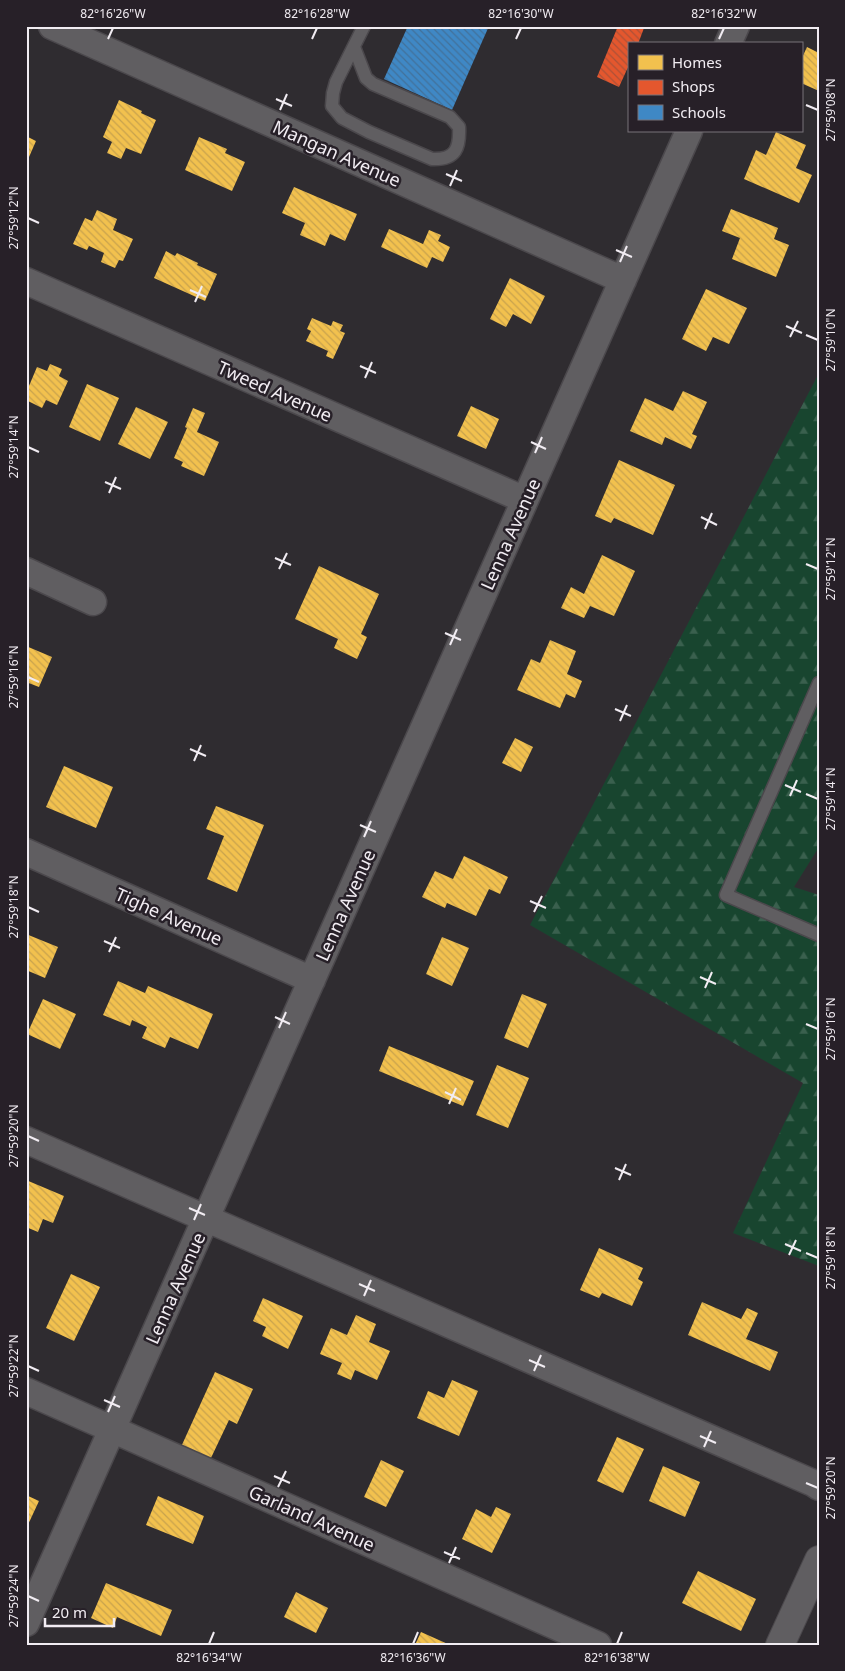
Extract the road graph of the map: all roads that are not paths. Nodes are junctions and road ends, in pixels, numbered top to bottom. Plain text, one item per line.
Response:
1 (52, 26) edge
2 (364, 26) edge
3 (736, 26) edge
4 (729, 42) edge
5 (354, 47) junction
6 (689, 132) edge
7 (623, 280) junction
8 (26, 281) edge
9 (525, 500) junction
10 (26, 571) edge
11 (93, 602) dead end
12 (819, 683) edge
13 (26, 852) edge
14 (819, 935) edge
15 (312, 980) junction
16 (26, 1140) edge
17 (206, 1218) junction
18 (26, 1392) edge
19 (112, 1430) junction
20 (819, 1487) edge
21 (819, 1560) edge
22 (26, 1623) edge
23 (598, 1645) edge
24 (780, 1645) edge

1 - 7 street, Mangan Avenue
2 - 5 lane
3 - 4 street
5 - 5 lane
6 - 7 street, Lenna Avenue
7 - 9 street, Lenna Avenue
8 - 9 street, Tweed Avenue
9 - 15 street, Lenna Avenue
10 - 11 street
12 - 14 lane
13 - 15 street, Tighe Avenue
15 - 17 street, Lenna Avenue
16 - 17 street
17 - 19 street, Lenna Avenue
17 - 20 street
18 - 19 street, Garland Avenue
19 - 22 street, Lenna Avenue
19 - 23 street, Garland Avenue
21 - 24 street

